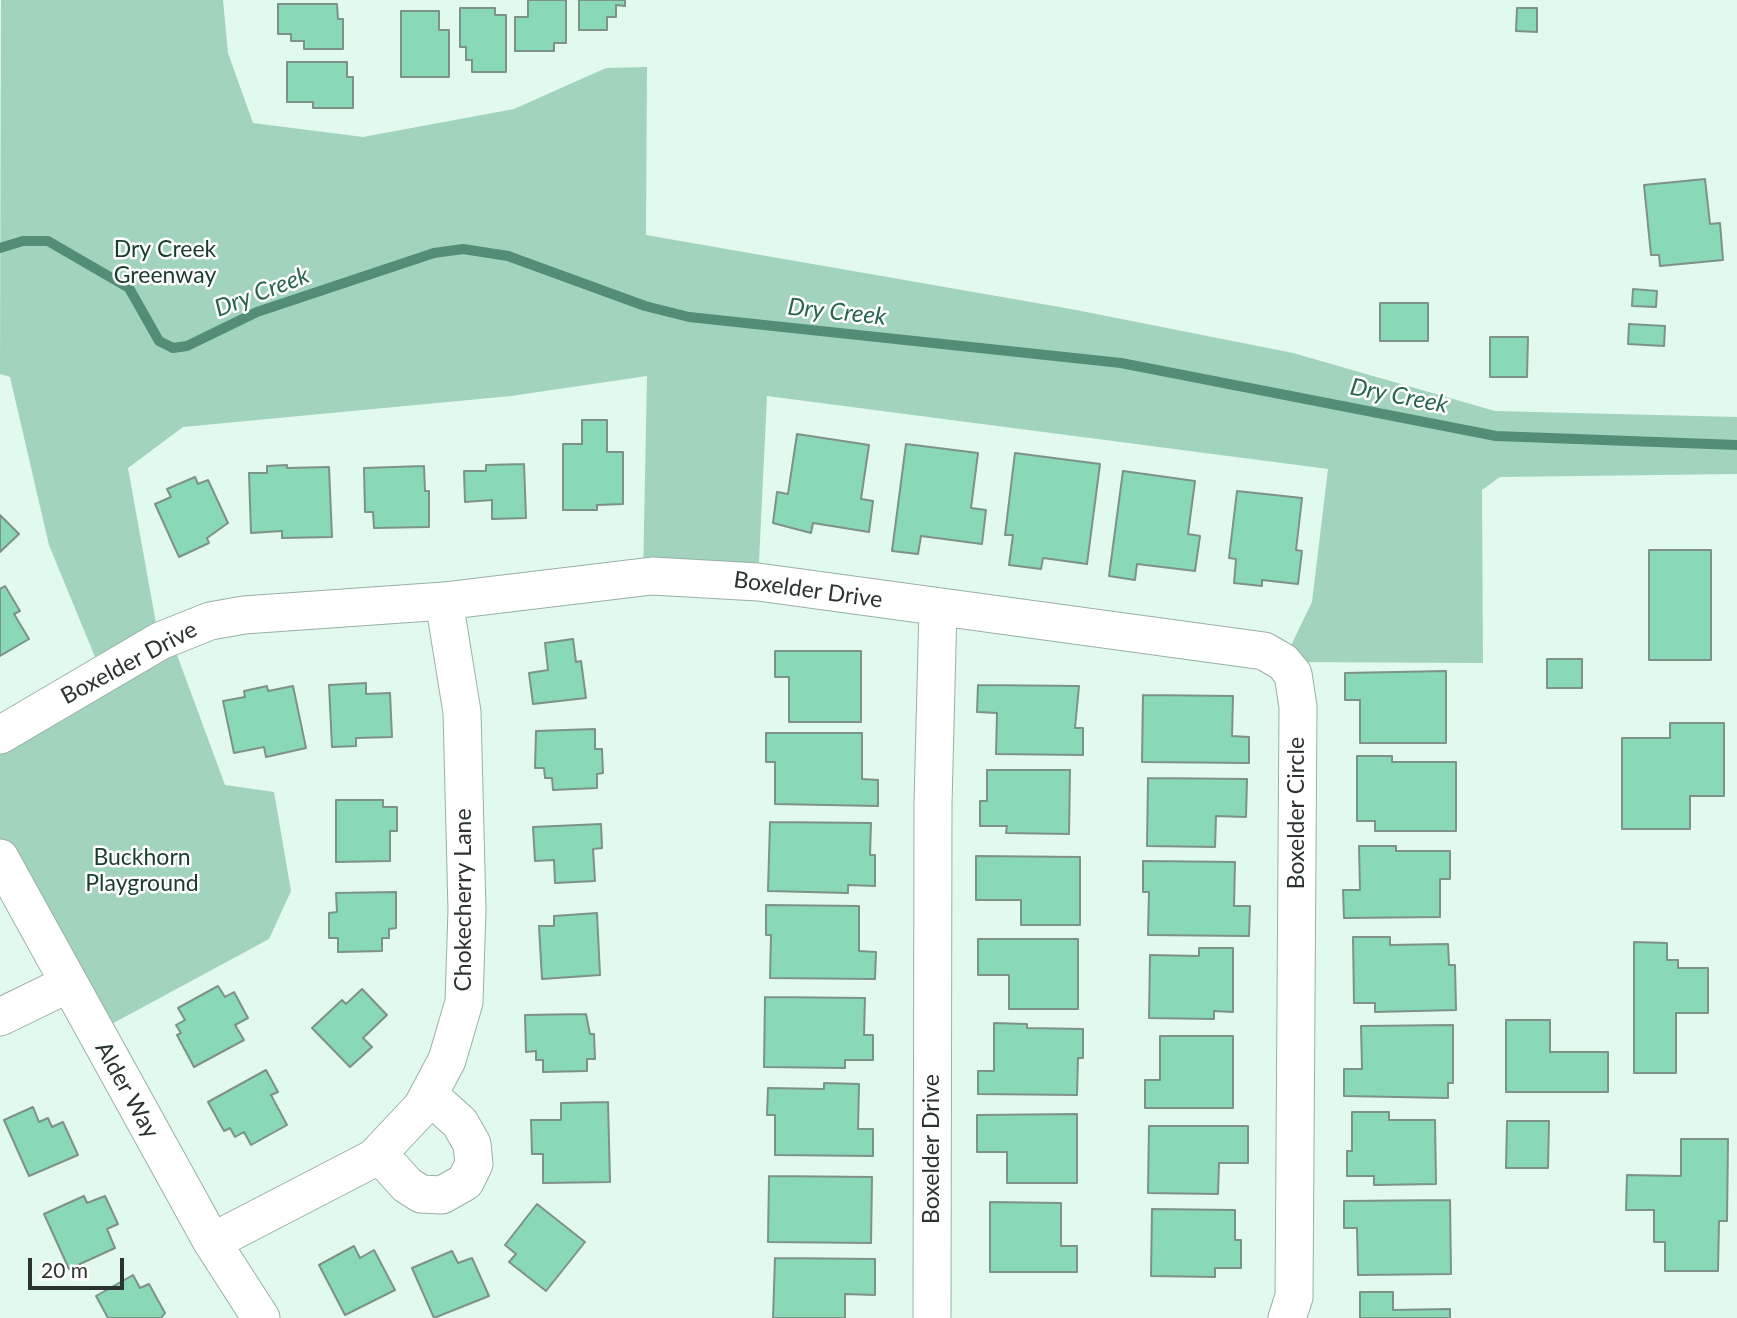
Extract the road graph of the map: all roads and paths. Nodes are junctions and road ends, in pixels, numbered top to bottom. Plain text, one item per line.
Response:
1 (444, 601) junction
2 (938, 608) junction
3 (0, 735) edge
4 (0, 858) edge
5 (68, 984) junction
6 (0, 1017) edge
7 (429, 1095) junction
8 (379, 1154) junction
9 (212, 1242) junction
10 (261, 1318) edge
11 (932, 1318) edge
12 (1287, 1318) edge

1 - 2 street, Boxelder Drive
1 - 3 street, Boxelder Drive
1 - 7 street, Chokecherry Lane
2 - 11 street, Boxelder Drive
2 - 12 street, Boxelder Circle
4 - 5 street, Alder Way
5 - 6 street
5 - 9 street, Alder Way
7 - 8 street, Chokecherry Lane
7 - 8 street
8 - 9 street, Chokecherry Lane
9 - 10 street, Alder Way

